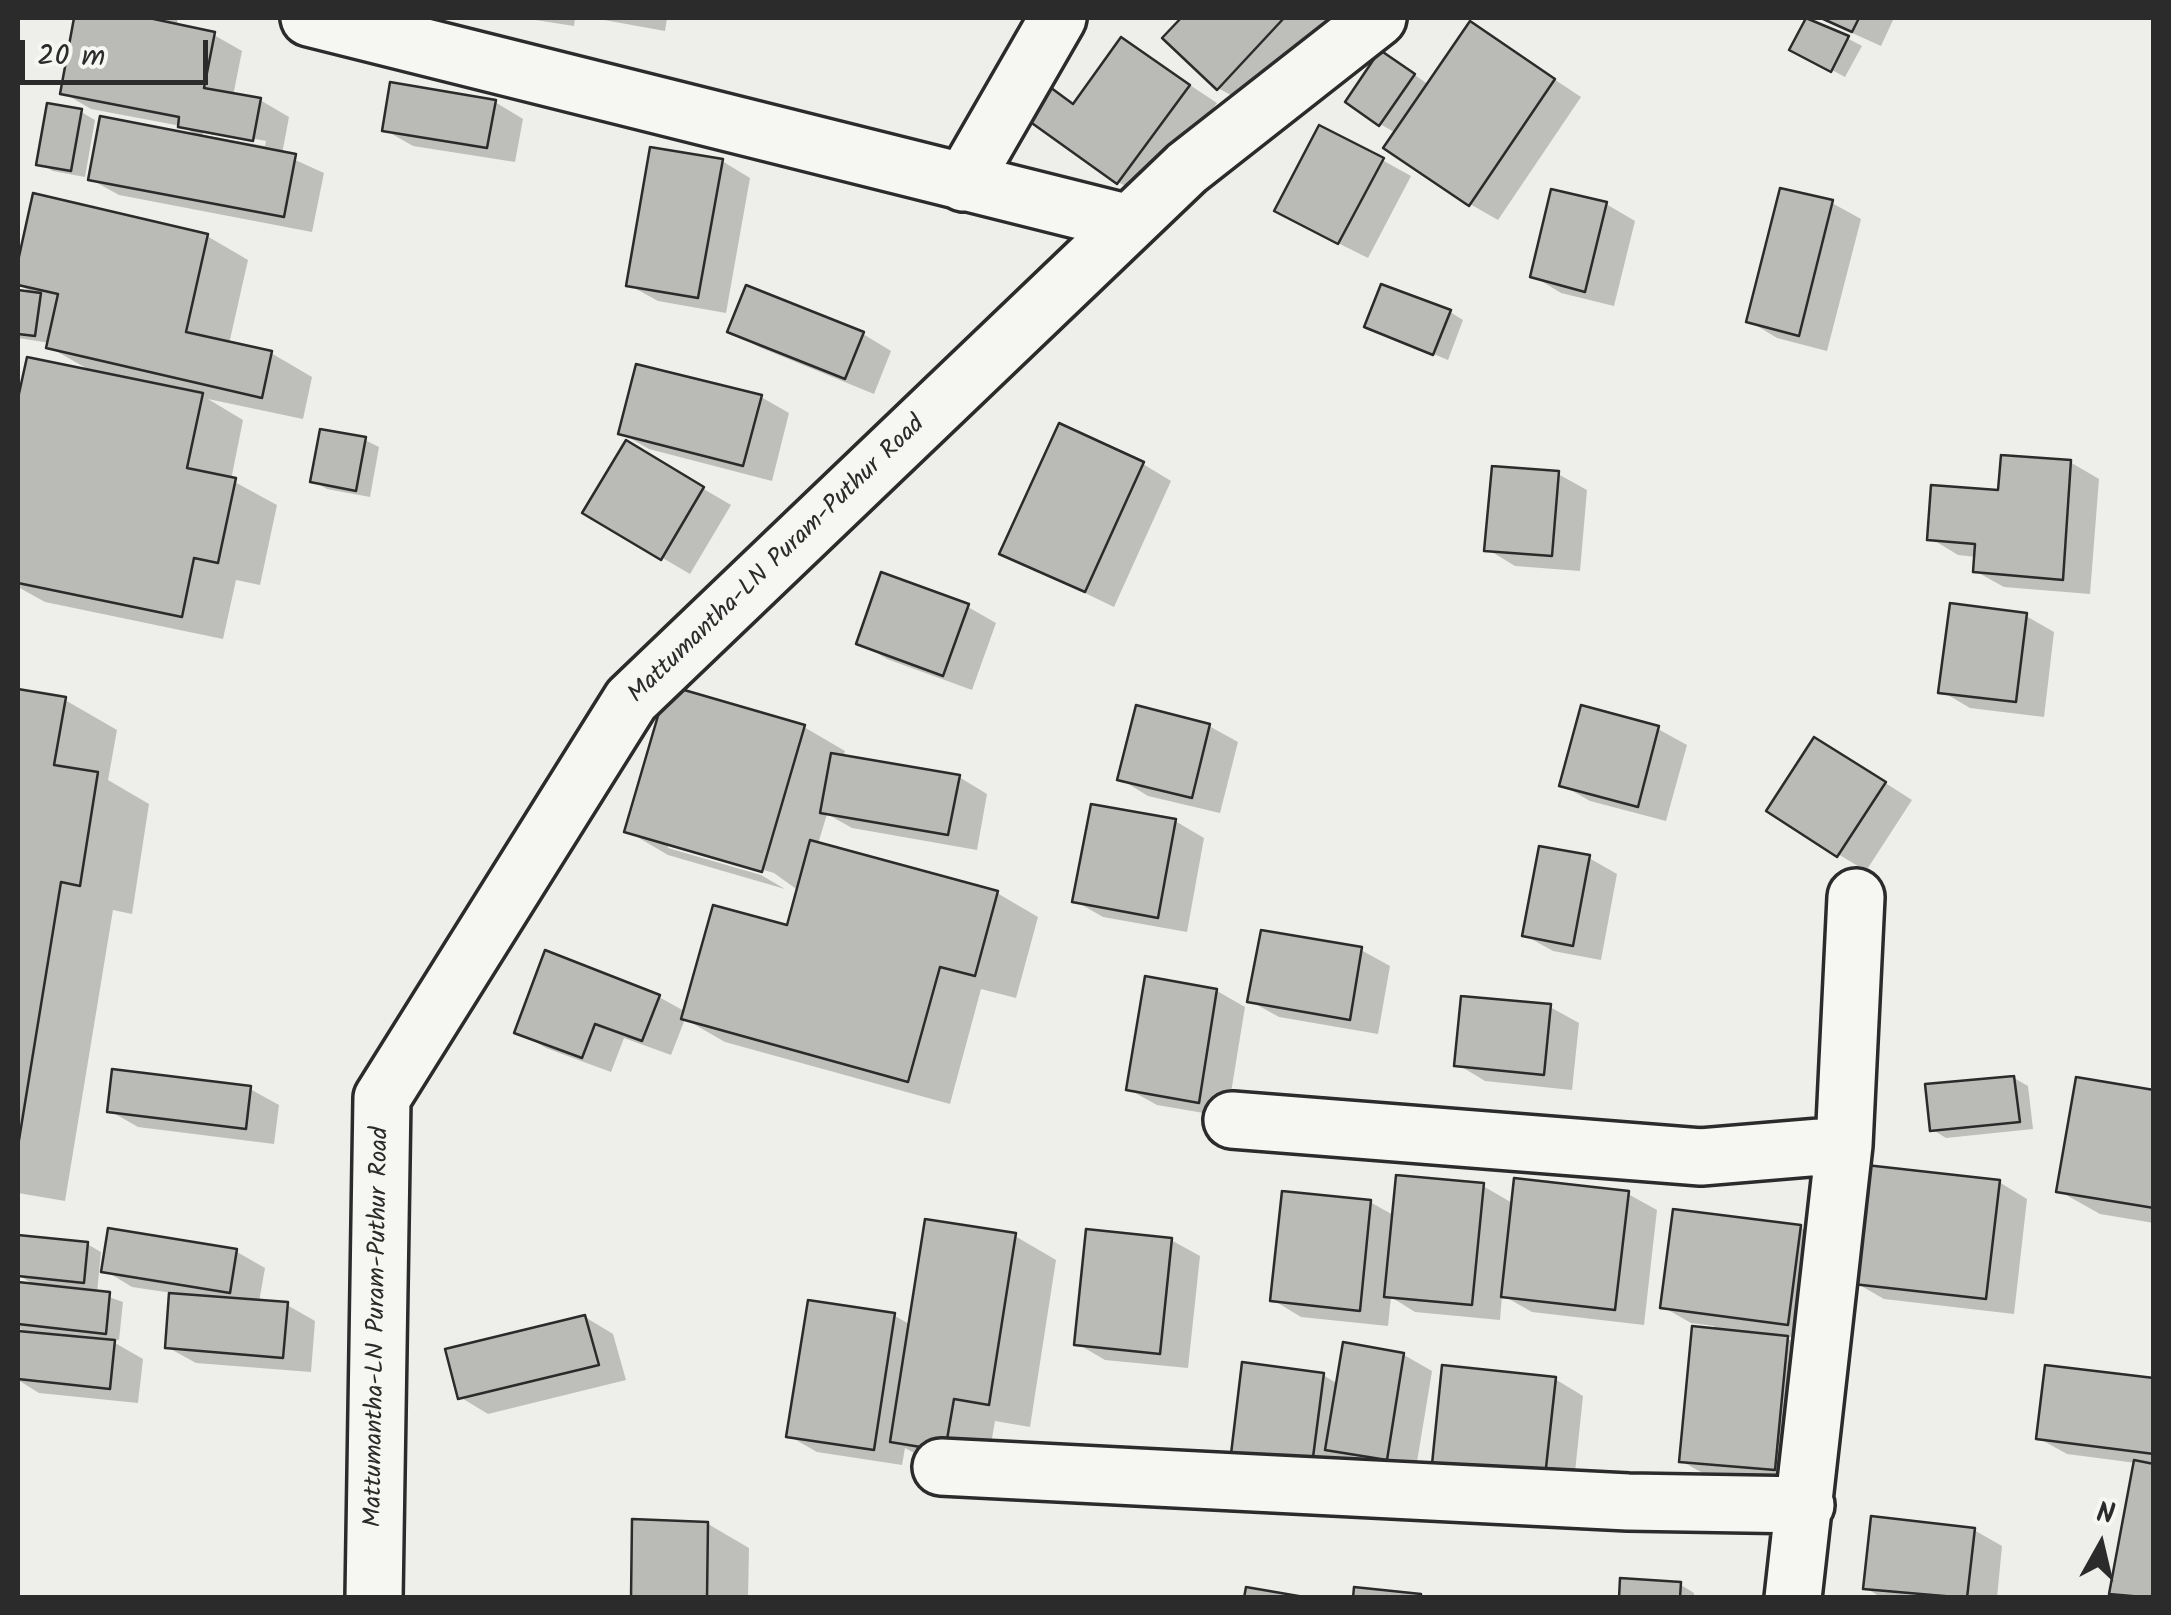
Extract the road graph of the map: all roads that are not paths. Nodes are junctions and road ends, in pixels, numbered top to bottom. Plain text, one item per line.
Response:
1 (309, 18) edge
2 (1058, 18) edge
3 (1378, 18) edge
4 (962, 183) junction
5 (1129, 223) junction
6 (1856, 897) dead end
7 (1232, 1120) dead end
8 (1844, 1145) junction
9 (941, 1467) dead end
10 (1806, 1505) junction
11 (374, 1598) edge
12 (1793, 1598) edge

1 - 4 street
2 - 4 street
3 - 5 street, Mattumantha-LN Puram-Puthur Road
4 - 5 street
5 - 11 street, Mattumantha-LN Puram-Puthur Road
6 - 8 street
7 - 8 street
8 - 10 street
9 - 10 street
10 - 12 street

